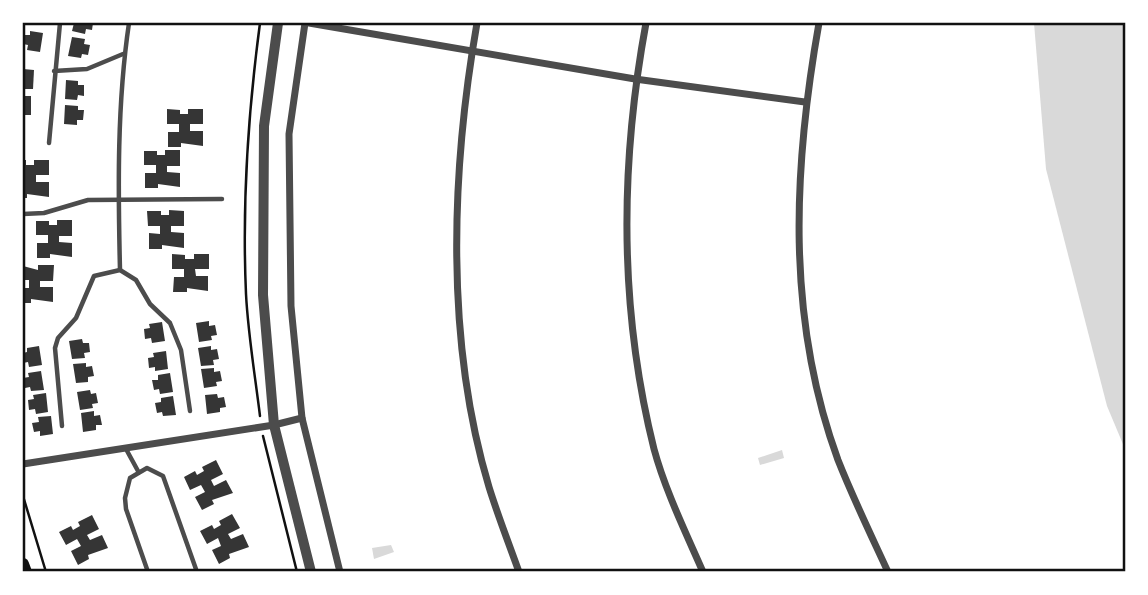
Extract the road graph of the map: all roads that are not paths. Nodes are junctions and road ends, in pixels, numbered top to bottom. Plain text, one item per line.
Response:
1 (60, 23) edge
2 (129, 23) edge
3 (278, 23) edge
4 (307, 23) edge
5 (477, 23) edge
6 (646, 23) edge
7 (819, 23) edge
8 (472, 51) junction
9 (124, 54) junction
10 (54, 71) junction
11 (635, 79) junction
12 (805, 102) junction
13 (49, 143) dead end
14 (222, 199) dead end
15 (118, 200) junction
16 (23, 214) edge
17 (120, 270) junction
18 (190, 411) dead end
19 (302, 418) junction
20 (274, 425) junction
21 (62, 426) dead end
22 (126, 449) junction
23 (23, 464) edge
24 (138, 471) junction
25 (23, 564) edge
26 (26, 572) edge
27 (148, 572) edge
28 (197, 572) edge
29 (311, 572) edge
30 (340, 572) edge
31 (519, 572) edge
32 (703, 572) edge
33 (888, 572) edge

1 - 10 lane
2 - 9 lane
3 - 20 street
4 - 8 street
4 - 19 street
5 - 8 street
6 - 11 street
7 - 12 street
8 - 11 street
8 - 31 street
9 - 10 lane
9 - 15 lane
10 - 13 lane
11 - 12 street
11 - 32 street
12 - 33 street
14 - 15 lane
15 - 16 lane
15 - 17 lane
17 - 18 lane
17 - 21 lane
19 - 20 street
19 - 30 street
20 - 22 street
20 - 29 street
22 - 23 street
22 - 24 lane
24 - 27 lane
24 - 28 lane
25 - 26 main road

